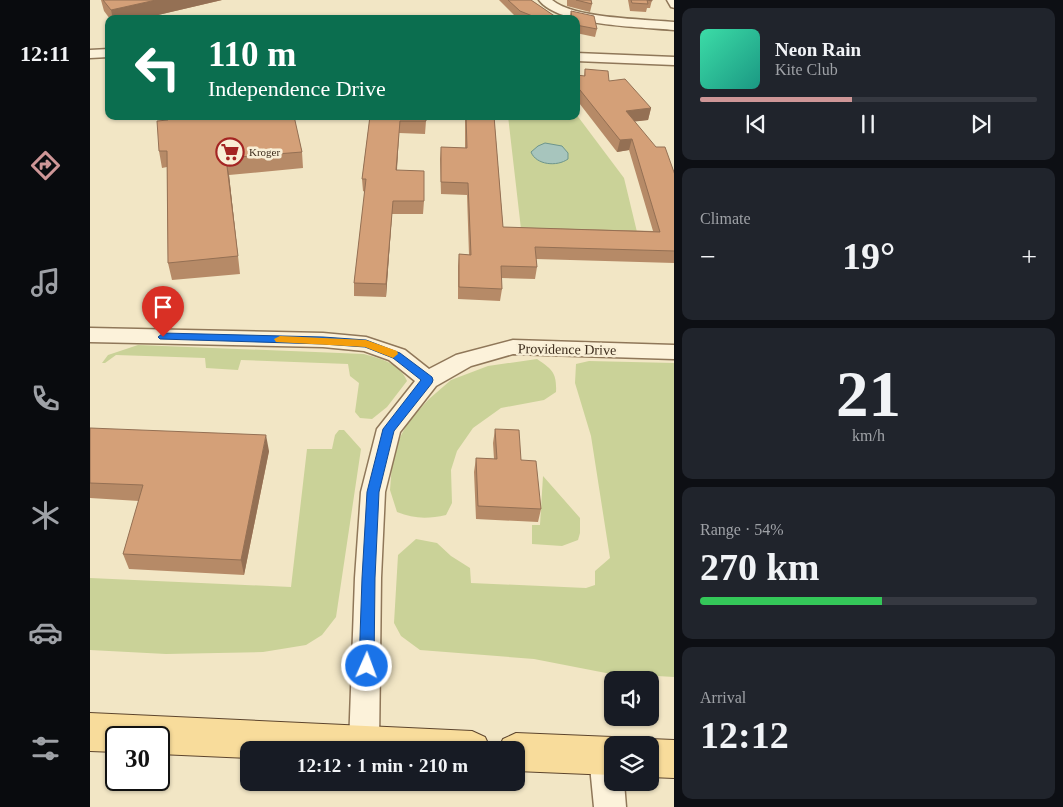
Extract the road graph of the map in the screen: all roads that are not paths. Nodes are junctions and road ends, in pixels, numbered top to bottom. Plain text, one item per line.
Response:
1 (545, 0) edge
2 (673, 0) edge
3 (674, 4) edge
4 (574, 15) edge
5 (580, 16) edge
6 (674, 26) edge
7 (105, 53) edge
8 (580, 53) edge
9 (90, 54) edge
10 (595, 56) junction
11 (580, 57) edge
12 (674, 61) edge
13 (90, 335) edge
14 (674, 352) edge
15 (428, 380) junction
16 (90, 732) edge
17 (280, 741) edge
18 (364, 741) edge
19 (525, 752) edge
20 (604, 756) edge
21 (659, 758) edge
22 (674, 759) edge
23 (610, 791) edge
24 (610, 807) edge

1 - 4 street
2 - 3 street
5 - 6 street
7 - 9 street
8 - 10 street
10 - 11 street
10 - 12 street
13 - 15 street
14 - 15 street, Providence Drive
15 - 18 street, Providence Drive
16 - 17 main road
19 - 20 main road
21 - 22 main road
23 - 24 street

